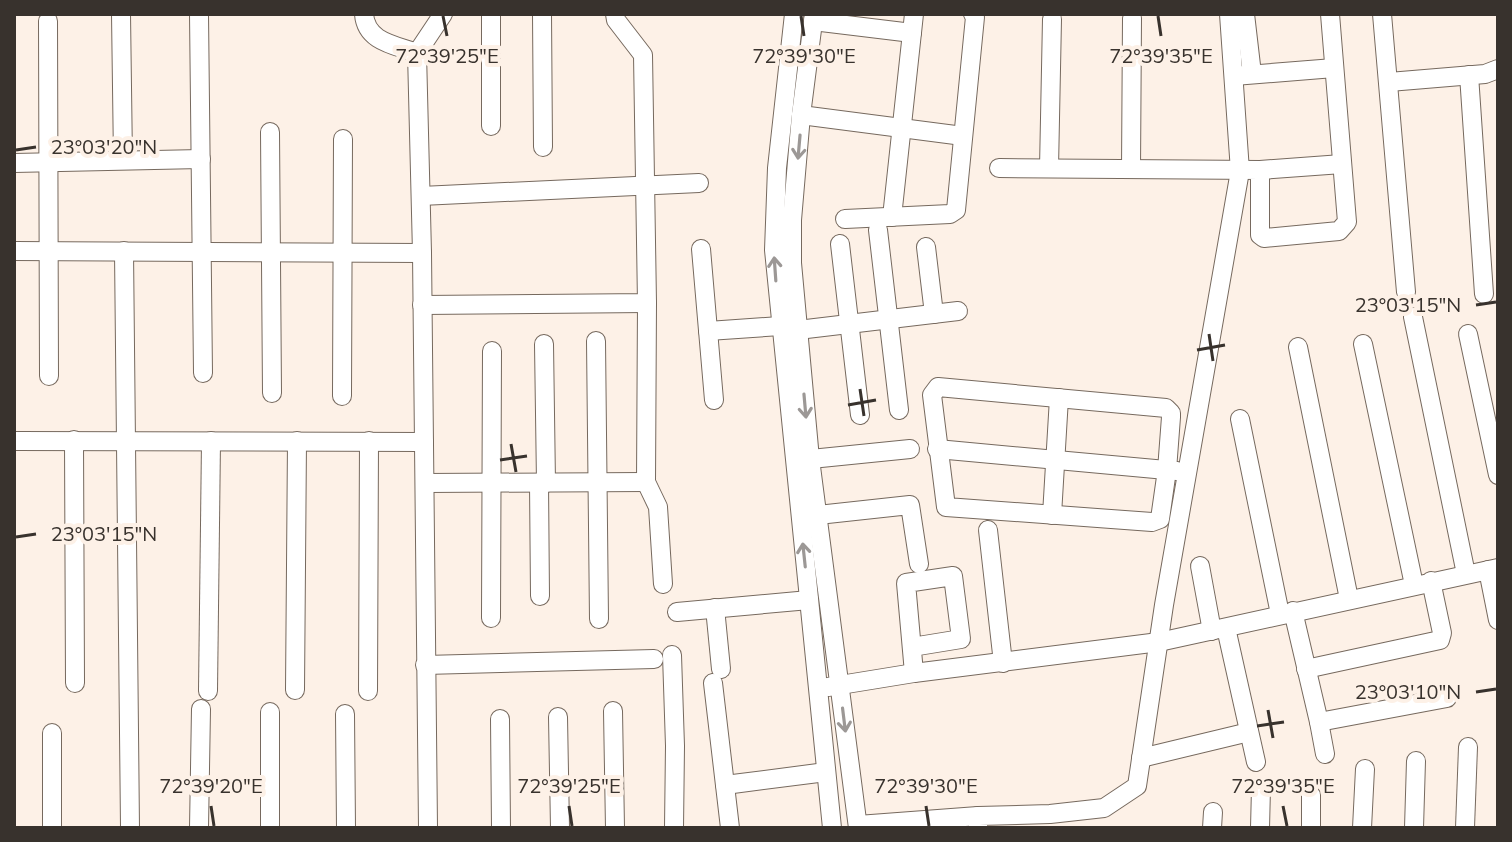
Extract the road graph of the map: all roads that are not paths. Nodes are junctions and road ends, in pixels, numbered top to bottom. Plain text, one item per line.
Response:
1 (121, 14) edge
2 (199, 14) edge
3 (364, 14) edge
4 (443, 14) edge
5 (491, 14) edge
6 (542, 14) edge
7 (615, 14) edge
8 (794, 14) edge
9 (973, 14) edge
10 (1229, 14) edge
11 (1245, 14) edge
12 (1330, 14) edge
13 (1382, 14) edge
14 (814, 18) edge
15 (1132, 18) dead end
16 (1052, 19) dead end
17 (48, 21) dead end
18 (913, 24) edge
19 (417, 53) junction
20 (1334, 68) junction
21 (1498, 69) edge
22 (1243, 75) junction
23 (1469, 75) junction
24 (1389, 82) junction
25 (801, 115) junction
26 (491, 126) dead end
27 (901, 128) junction
28 (270, 132) dead end
29 (963, 136) junction
30 (343, 139) dead end
31 (543, 147) dead end
32 (201, 159) junction
33 (123, 160) junction
34 (47, 162) junction
35 (14, 163) edge
36 (1342, 164) junction
37 (999, 168) dead end
38 (1049, 168) junction
39 (1131, 169) junction
40 (1260, 170) junction
41 (1240, 171) junction
42 (699, 183) dead end
43 (644, 185) junction
44 (421, 196) junction
45 (892, 217) junction
46 (845, 219) dead end
47 (878, 230) dead end
48 (840, 244) dead end
49 (926, 247) dead end
50 (701, 249) dead end
51 (14, 251) edge
52 (49, 251) junction
53 (124, 251) junction
54 (201, 251) junction
55 (271, 252) junction
56 (343, 253) junction
57 (422, 253) junction
58 (1406, 292) dead end
59 (1484, 294) dead end
60 (647, 303) junction
61 (422, 305) junction
62 (958, 311) dead end
63 (934, 314) junction
64 (1413, 317) dead end
65 (888, 320) junction
66 (849, 325) junction
67 (789, 328) junction
68 (708, 331) junction
69 (1468, 334) dead end
70 (596, 341) dead end
71 (544, 344) dead end
72 (1363, 344) dead end
73 (1298, 347) dead end
74 (492, 351) dead end
75 (203, 373) dead end
76 (49, 376) dead end
77 (272, 393) dead end
78 (342, 396) dead end
79 (1059, 398) junction
80 (714, 400) dead end
81 (899, 410) dead end
82 (860, 415) dead end
83 (1240, 419) dead end
84 (126, 439) junction
85 (74, 440) junction
86 (14, 441) edge
87 (211, 441) junction
88 (297, 441) junction
89 (369, 441) junction
90 (424, 442) junction
91 (910, 449) dead end
92 (937, 449) junction
93 (802, 460) junction
94 (1055, 460) junction
95 (1167, 470) junction
96 (1188, 472) junction
97 (1498, 475) edge
98 (646, 482) junction
99 (426, 483) junction
100 (542, 483) junction
101 (490, 484) junction
102 (596, 484) junction
103 (818, 515) junction
104 (1052, 515) junction
105 (988, 530) dead end
106 (919, 564) dead end
107 (1200, 566) dead end
108 (1493, 569) edge
109 (1466, 574) junction
110 (1422, 583) junction
111 (663, 584) dead end
112 (540, 596) dead end
113 (1349, 599) junction
114 (809, 600) junction
115 (715, 608) junction
116 (677, 612) dead end
117 (1286, 613) junction
118 (491, 618) dead end
119 (599, 619) dead end
120 (1498, 620) edge
121 (1219, 629) junction
122 (1159, 642) junction
123 (912, 647) junction
124 (1003, 663) junction
125 (425, 665) junction
126 (1306, 669) junction
127 (914, 673) junction
128 (75, 683) dead end
129 (840, 686) junction
130 (818, 688) junction
131 (295, 690) dead end
132 (208, 691) dead end
133 (368, 691) dead end
134 (1447, 698) dead end
135 (201, 709) dead end
136 (613, 711) dead end
137 (270, 712) dead end
138 (345, 714) dead end
139 (558, 717) dead end
140 (500, 719) dead end
141 (1319, 722) junction
142 (1249, 732) junction
143 (52, 733) dead end
144 (1468, 747) dead end
145 (1325, 754) dead end
146 (1141, 758) junction
147 (1416, 761) dead end
148 (1256, 762) dead end
149 (1365, 769) dead end
150 (826, 772) junction
151 (725, 785) junction
152 (1261, 788) dead end
153 (1311, 795) dead end
154 (978, 822) edge
155 (858, 826) edge
156 (52, 828) edge
157 (130, 828) edge
158 (199, 828) edge
159 (270, 828) edge
160 (346, 828) edge
161 (428, 828) edge
162 (501, 828) edge
163 (560, 828) edge
164 (615, 828) edge
165 (674, 828) edge
166 (730, 828) edge
167 (832, 828) edge
168 (1260, 828) edge
169 (1311, 828) edge
170 (1362, 828) edge
171 (1414, 828) edge
172 (1465, 828) edge

1 - 33 street
2 - 32 street
3 - 19 street
4 - 19 street
5 - 26 street
6 - 31 street
7 - 43 street
67 -> 8 street
9 - 29 street
10 - 22 street
11 - 22 street
12 - 20 street
13 - 24 street
14 - 18 street
14 - 25 street
15 - 39 street
16 - 38 street
17 - 34 street
18 - 27 street
19 - 44 street
20 - 22 street
20 - 36 street
21 - 23 street
22 - 41 street
23 - 24 street
23 - 59 street
24 - 58 street
25 - 27 street
25 -> 67 street
27 - 29 street
27 - 45 street
28 - 55 street
29 - 45 street
30 - 56 street
32 - 33 street
32 - 54 street
33 - 34 street
34 - 35 street
34 - 52 street
36 - 40 street
36 - 40 street
37 - 38 street
38 - 39 street
39 - 41 street
40 - 41 street
41 - 96 street
42 - 43 street
43 - 44 street
43 - 60 street
44 - 57 street
45 - 46 street
47 - 65 street
48 - 66 street
49 - 63 street
50 - 68 street
51 - 52 street
52 - 53 street
52 - 76 street
53 - 54 street
53 - 84 street
54 - 55 street
54 - 75 street
55 - 56 street
55 - 77 street
56 - 57 street
56 - 78 street
57 - 61 street
60 - 61 street
60 - 98 street
61 - 90 street
62 - 63 street
63 - 65 street
64 - 109 street
65 - 66 street
65 - 81 street
66 - 67 street
66 - 82 street
67 - 68 street
67 - 93 street
68 - 80 street
69 - 97 street
70 - 102 street
71 - 100 street
72 - 110 street
73 - 113 street
74 - 101 street
79 - 92 street
79 - 94 street
79 - 95 street
83 - 117 street
84 - 85 street
84 - 87 street
84 - 157 street
85 - 86 street
85 - 128 street
87 - 88 street
87 - 132 street
88 - 89 street
88 - 131 street
89 - 90 street
89 - 133 street
90 - 99 street
91 - 93 street
92 - 94 street
92 - 104 street
93 - 103 street
114 -> 93 street
94 - 95 street
94 - 104 street
95 - 96 street
95 - 104 street
96 - 122 street
98 - 102 street
98 - 111 street
99 - 101 street
99 - 125 street
100 - 101 street
100 - 102 street
100 - 112 street
101 - 118 street
102 - 119 street
103 - 106 street
103 - 129 street
105 - 124 street
107 - 121 street
108 - 109 street
108 - 120 street
109 - 110 street
110 - 113 street
110 - 126 street
113 - 117 street
114 - 115 street
114 - 130 street
115 - 116 street
115 - 151 street
117 - 121 street
117 - 126 street
121 - 122 street
121 - 142 street
122 - 124 street
122 - 146 street
123 - 123 street
123 - 127 street
124 - 127 street
125 - 161 street
125 - 165 street
126 - 141 street
127 - 129 street
129 - 130 street
129 -> 155 street
130 - 150 street
134 - 141 street
135 - 158 street
136 - 164 street
137 - 159 street
138 - 160 street
139 - 163 street
140 - 162 street
141 - 145 street
142 - 146 street
142 - 148 street
143 - 156 street
144 - 172 street
146 - 154 street
147 - 171 street
149 - 170 street
150 - 151 street
150 - 167 street
151 - 166 street
152 - 168 street
153 - 169 street
154 - 155 street

